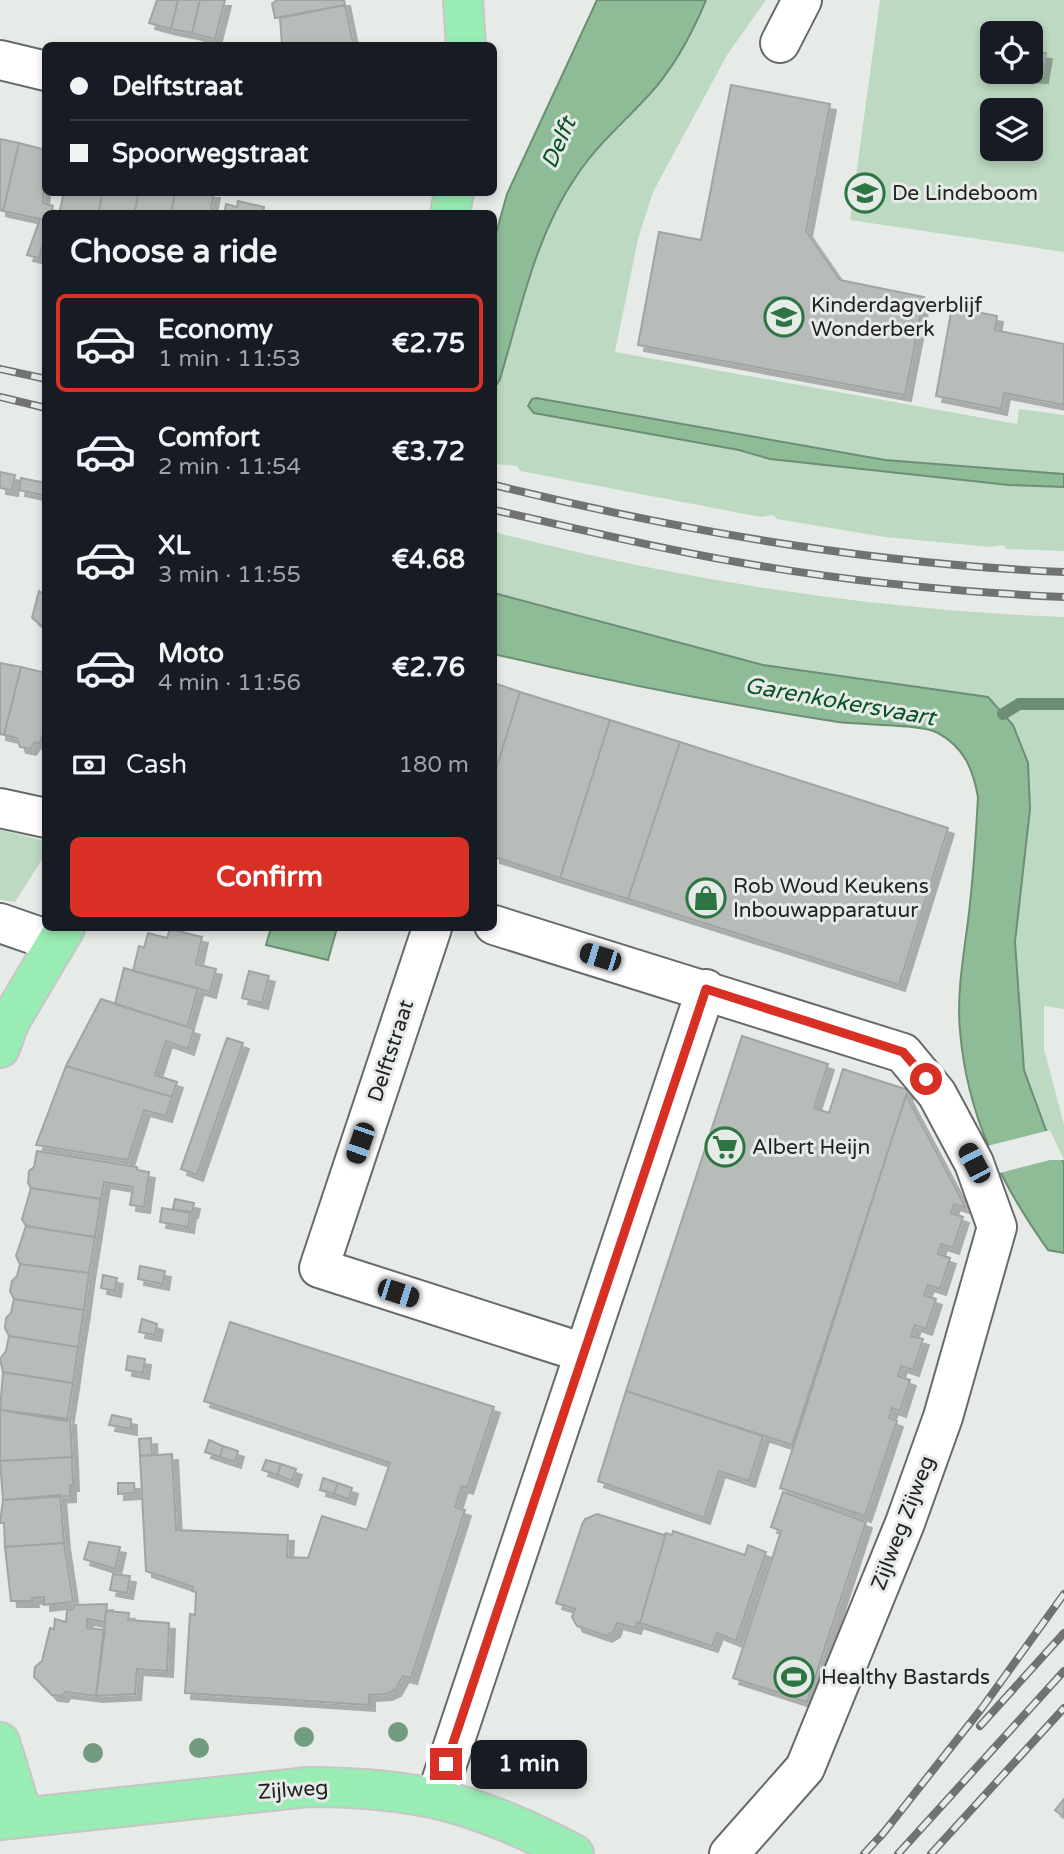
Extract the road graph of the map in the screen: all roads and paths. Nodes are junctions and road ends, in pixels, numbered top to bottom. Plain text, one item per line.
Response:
1 (463, 0) edge
2 (802, 0) edge
3 (466, 42) edge
4 (780, 43) dead end
5 (0, 60) edge
6 (42, 70) edge
7 (0, 808) edge
8 (42, 817) edge
9 (0, 923) edge
10 (497, 926) edge
11 (431, 931) edge
12 (60, 935) edge
13 (706, 989) junction
14 (0, 1048) edge
15 (584, 1353) junction
16 (0, 1742) edge
17 (436, 1797) junction
18 (11, 1818) edge
19 (575, 1854) edge
20 (729, 1854) edge

1 - 3 main road
2 - 4 street
5 - 6 street
7 - 8 street
9 - 12 street
10 - 13 street
11 - 15 street, Delftstraat
12 - 14 main road
13 - 15 street
13 - 20 street, Zijlweg Zijweg
15 - 17 street
16 - 18 main road
17 - 18 main road, Zijlweg
17 - 19 main road, Zijlweg

